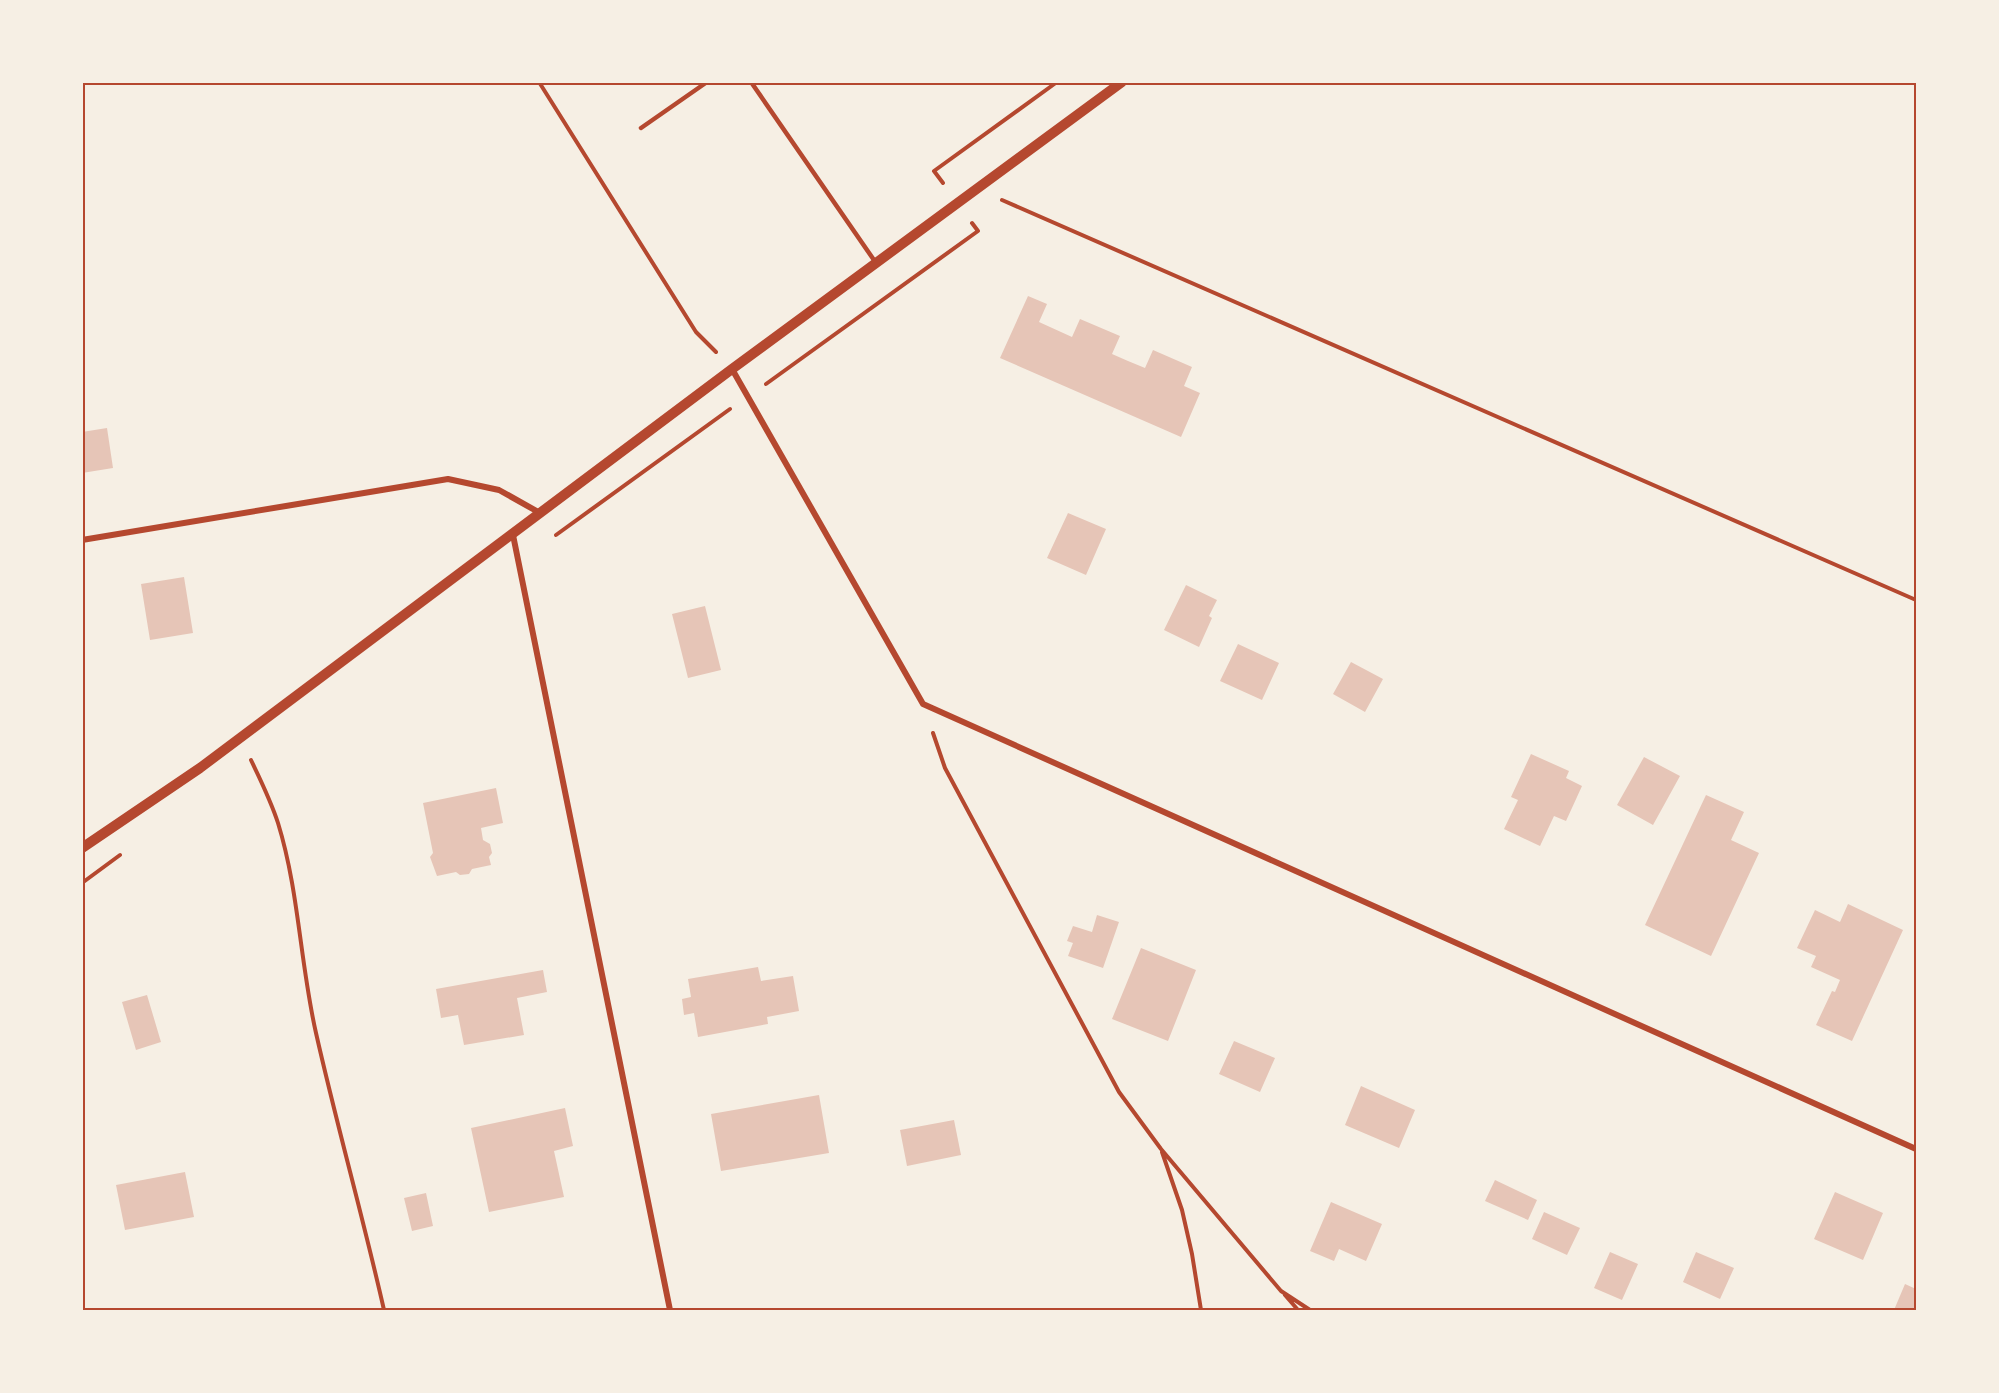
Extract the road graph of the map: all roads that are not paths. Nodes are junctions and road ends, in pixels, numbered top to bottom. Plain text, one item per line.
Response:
1 (707, 82) edge
2 (751, 82) edge
3 (1122, 82) edge
4 (641, 128) dead end
5 (876, 263) junction
6 (732, 369) junction
7 (540, 513) junction
8 (513, 535) junction
9 (82, 540) edge
10 (84, 844) edge
11 (1917, 1149) edge
12 (670, 1311) edge

1 - 4 lane
2 - 5 lane
3 - 5 street
5 - 6 street
6 - 7 street
6 - 11 street
7 - 8 street
7 - 9 street
8 - 10 street
8 - 12 street

